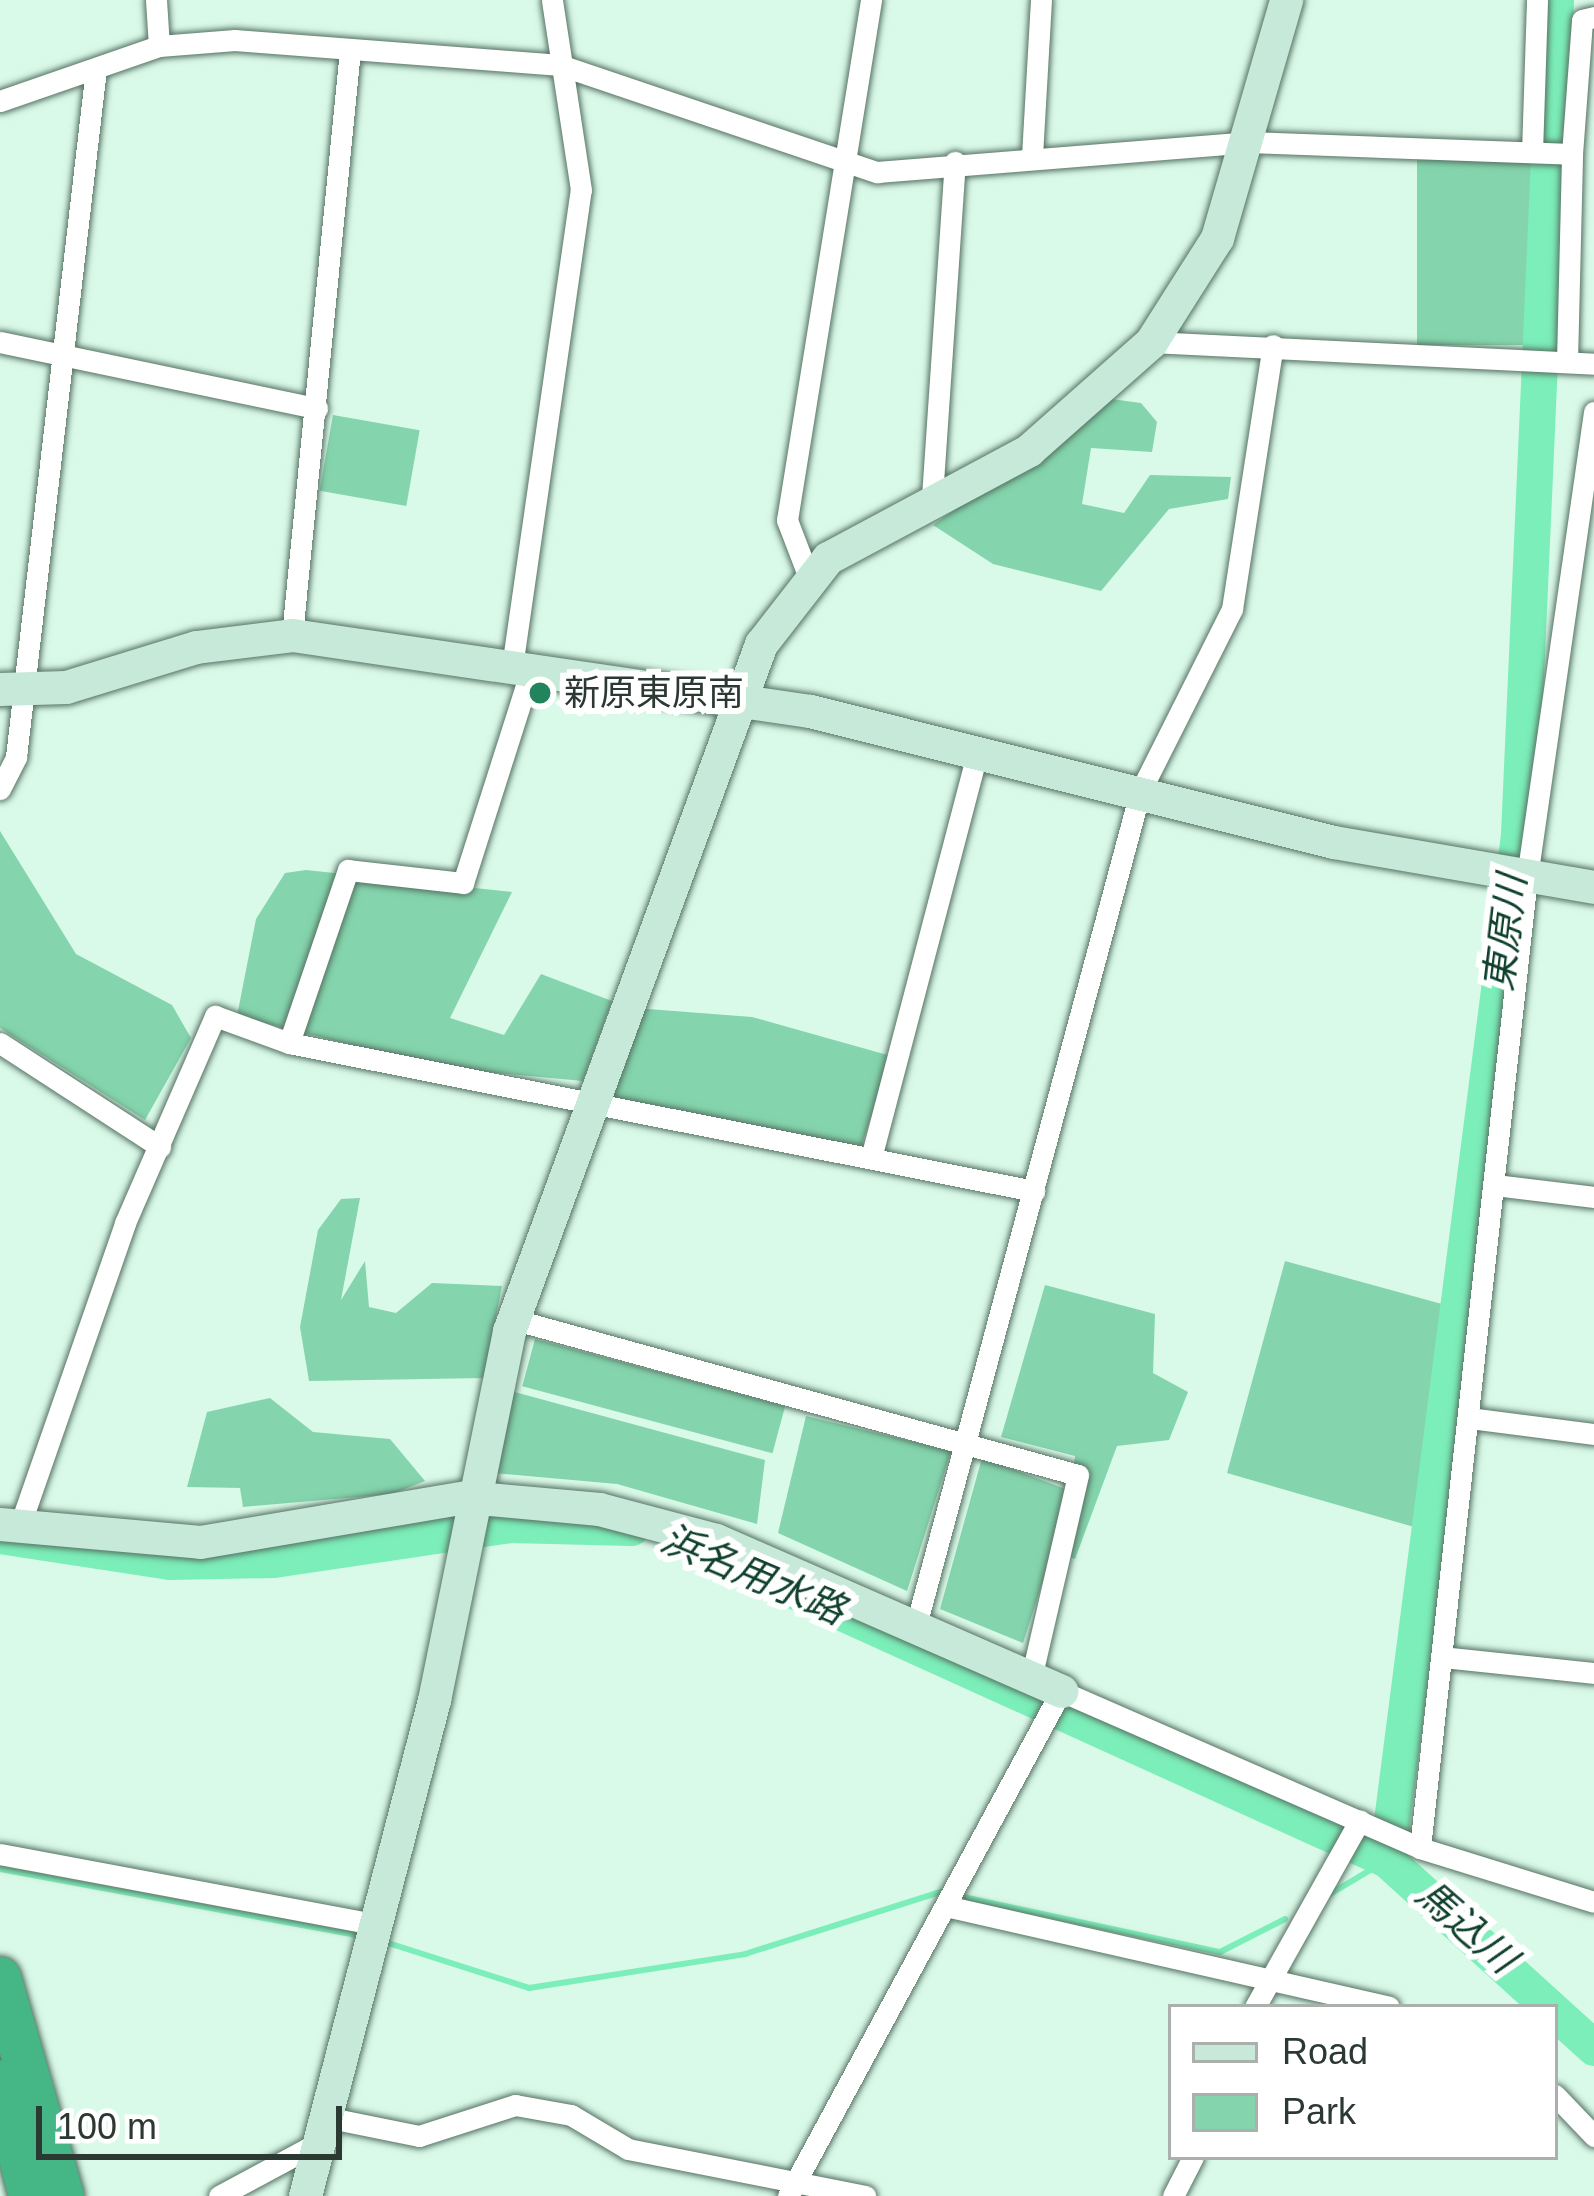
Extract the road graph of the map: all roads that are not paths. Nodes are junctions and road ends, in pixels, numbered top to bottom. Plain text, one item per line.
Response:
1 (156, 0) edge
2 (552, 0) edge
3 (871, 0) edge
4 (1041, 0) edge
5 (1286, 0) edge
6 (1537, 0) edge
7 (1594, 17) edge
8 (159, 46) junction
9 (350, 50) junction
10 (560, 65) junction
11 (96, 70) junction
12 (0, 101) edge
13 (1248, 142) junction
14 (1532, 152) junction
15 (1572, 154) junction
16 (1032, 156) junction
17 (847, 160) junction
18 (955, 161) junction
19 (0, 342) edge
20 (1151, 342) junction
21 (1273, 345) junction
22 (61, 354) junction
23 (1567, 362) junction
24 (1594, 364) edge
25 (317, 407) junction
26 (1594, 412) edge
27 (932, 497) junction
28 (808, 575) junction
29 (1568, 622) junction
30 (1594, 626) edge
31 (292, 635) junction
32 (521, 668) junction
33 (10, 691) edge
34 (740, 700) junction
35 (978, 749) junction
36 (0, 789) edge
37 (1140, 792) junction
38 (1527, 877) junction
39 (1594, 886) edge
40 (0, 1042) edge
41 (289, 1043) junction
42 (587, 1100) junction
43 (160, 1147) junction
44 (871, 1158) junction
45 (1495, 1185) junction
46 (1034, 1192) junction
47 (1594, 1197) edge
48 (512, 1318) junction
49 (1469, 1418) junction
50 (1594, 1434) edge
51 (967, 1441) junction
52 (465, 1508) junction
53 (9, 1526) edge
54 (915, 1629) junction
55 (1442, 1657) junction
56 (1594, 1673) edge
57 (1049, 1691) junction
58 (1357, 1827) junction
59 (1420, 1848) junction
60 (0, 1854) edge
61 (1594, 1902) edge
62 (946, 1906) junction
63 (373, 1924) junction
64 (1273, 1977) junction
65 (0, 1978) edge
66 (1257, 2004) edge
67 (1377, 2004) edge
68 (0, 2081) edge
69 (1558, 2098) edge
70 (322, 2130) junction
71 (1594, 2136) edge
72 (1191, 2160) edge
73 (790, 2187) edge
74 (30, 2196) edge
75 (63, 2196) edge
76 (218, 2196) edge
77 (305, 2196) edge
78 (865, 2196) edge
79 (1173, 2196) edge

1 - 8 street
2 - 10 street
3 - 17 street
4 - 16 street
5 - 13 street
6 - 14 street
7 - 15 street
8 - 9 street
8 - 11 street
9 - 10 street
9 - 25 street
10 - 17 street
10 - 32 street
11 - 12 street
11 - 22 street
13 - 14 street
13 - 16 street
13 - 20 street
14 - 15 street
15 - 23 street
16 - 18 street
17 - 18 street
17 - 28 street
18 - 27 street
19 - 22 street
20 - 21 street
20 - 27 street
21 - 23 street
21 - 37 street
22 - 25 street
22 - 33 street
23 - 24 street
25 - 31 street
26 - 29 street
27 - 28 street
28 - 34 street
29 - 30 street
29 - 38 street
31 - 32 street
31 - 33 street
32 - 34 street
32 - 41 street
33 - 36 street
34 - 35 street
34 - 42 street
35 - 37 street
35 - 44 street
37 - 38 street
37 - 46 street
38 - 39 street
38 - 45 street
40 - 43 street
41 - 42 street
41 - 43 street
42 - 44 street
42 - 48 street
43 - 53 street
44 - 46 street
45 - 47 street
45 - 49 street
46 - 51 street
48 - 51 street
48 - 52 street
49 - 50 street
49 - 55 street
51 - 54 street
51 - 57 street
52 - 53 street
52 - 54 street
52 - 63 street
54 - 57 street
55 - 56 street
55 - 59 street
57 - 58 street
57 - 62 street
58 - 59 street
58 - 64 street
59 - 61 street
60 - 63 street
62 - 64 street
62 - 73 street
63 - 70 street
64 - 66 street
64 - 67 street
65 - 75 highway
68 - 74 highway
69 - 71 street
70 - 73 street
70 - 76 street
70 - 77 street
72 - 79 street
73 - 78 street

